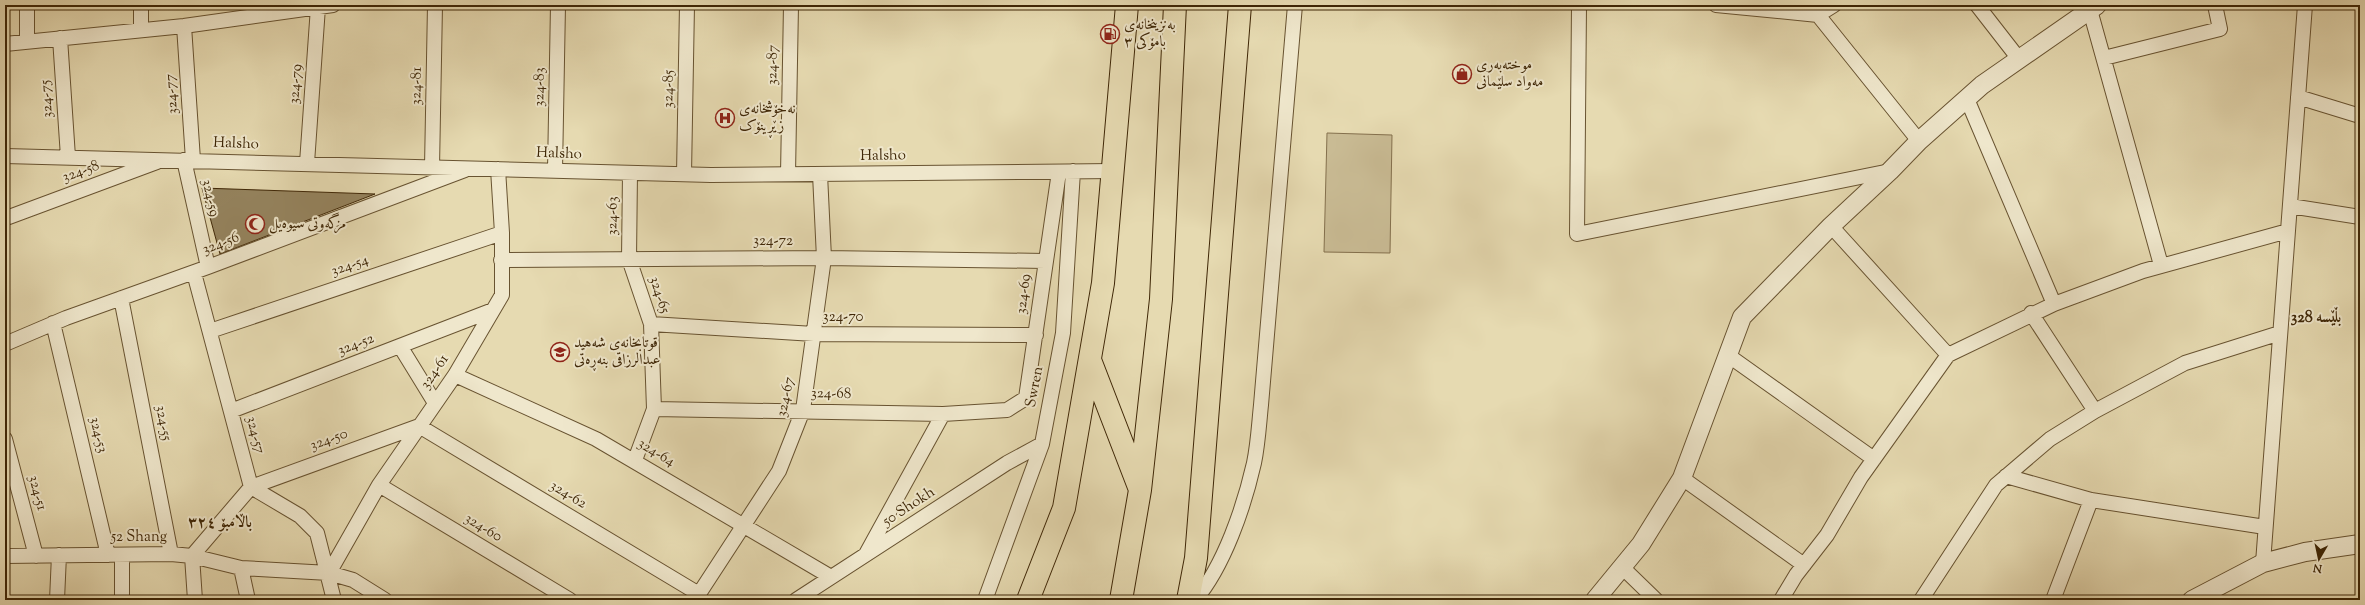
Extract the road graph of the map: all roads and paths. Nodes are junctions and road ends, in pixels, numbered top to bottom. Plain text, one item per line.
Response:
1 (27, 5) edge
2 (140, 5) edge
3 (333, 5) edge
4 (435, 5) edge
5 (558, 5) edge
6 (687, 5) edge
7 (791, 5) edge
8 (1127, 5) edge
9 (1175, 5) edge
10 (1240, 5) edge
11 (1295, 5) edge
12 (1579, 5) edge
13 (1716, 5) edge
14 (1834, 5) edge
15 (1976, 5) edge
16 (2215, 5) edge
17 (2305, 5) edge
18 (300, 7) edge
19 (318, 7) junction
20 (2094, 7) edge
21 (263, 10) edge
22 (1818, 15) junction
23 (184, 26) junction
24 (141, 30) junction
25 (60, 38) junction
26 (27, 41) junction
27 (5, 44) edge
28 (2104, 58) junction
29 (2019, 59) junction
30 (2298, 97) junction
31 (1967, 100) junction
32 (2360, 116) edge
33 (1919, 141) junction
34 (5, 156) edge
35 (68, 157) junction
36 (164, 159) junction
37 (189, 160) junction
38 (307, 163) junction
39 (432, 167) junction
40 (471, 168) junction
41 (498, 169) junction
42 (555, 170) junction
43 (1066, 171) junction
44 (1113, 171) junction
45 (1890, 171) junction
46 (630, 173) junction
47 (684, 174) junction
48 (788, 174) junction
49 (820, 174) junction
50 (2290, 206) junction
51 (9, 217) dead end
52 (2360, 217) edge
53 (1830, 226) junction
54 (2288, 231) junction
55 (502, 233) junction
56 (824, 258) junction
57 (629, 259) junction
58 (501, 260) junction
59 (1045, 261) junction
60 (2161, 265) junction
61 (208, 267) junction
62 (194, 273) junction
63 (121, 298) junction
64 (2054, 304) junction
65 (493, 310) junction
66 (2032, 313) junction
67 (53, 323) junction
68 (651, 324) junction
69 (210, 332) junction
70 (2280, 333) junction
71 (814, 334) junction
72 (1036, 335) junction
73 (5, 344) edge
74 (400, 346) junction
75 (1948, 355) junction
76 (1729, 356) junction
77 (1090, 359) junction
78 (455, 375) junction
79 (436, 403) junction
80 (654, 409) junction
81 (804, 410) junction
82 (1007, 410) joint
83 (231, 411) junction
84 (2094, 411) junction
85 (943, 414) junction
86 (419, 426) junction
87 (5, 439) edge
88 (1042, 444) junction
89 (1874, 459) junction
90 (635, 460) junction
91 (2006, 476) junction
92 (1682, 478) junction
93 (379, 485) junction
94 (251, 487) junction
95 (1140, 490) junction
96 (2091, 500) junction
97 (744, 526) junction
98 (2265, 527) junction
99 (2360, 544) edge
100 (122, 554) junction
101 (171, 554) junction
102 (58, 555) junction
103 (108, 555) junction
104 (5, 556) edge
105 (36, 556) junction
106 (192, 556) junction
107 (864, 556) junction
108 (2263, 563) junction
109 (1804, 565) junction
110 (1622, 567) junction
111 (241, 568) junction
112 (329, 574) junction
113 (831, 577) junction
114 (697, 597) edge
115 (57, 600) edge
116 (122, 600) edge
117 (195, 600) edge
118 (248, 600) edge
119 (334, 600) edge
120 (385, 600) edge
121 (570, 600) edge
122 (796, 600) edge
123 (985, 600) edge
124 (1028, 600) edge
125 (1121, 600) edge
126 (1188, 600) edge
127 (1195, 600) edge
128 (1595, 600) edge
129 (1656, 600) edge
130 (1780, 600) edge
131 (1921, 600) edge
132 (2053, 600) edge
133 (2192, 600) edge

1 - 26 street
2 - 24 street
3 - 19 street
4 - 39 street, 324-81
5 - 42 street, 324-83
6 - 47 street, 324-85
7 - 48 street, 324-87
8 - 44 highway
9 - 95 highway
10 - 126 highway
11 - 127 street
12 - 45 street
13 - 22 street
14 - 22 street
15 - 29 street
16 - 28 street
17 - 30 street
18 - 19 street
18 - 21 street
19 - 38 street, 324-79
20 - 28 street
20 - 29 street
21 - 23 street
22 - 33 street
23 - 24 street
23 - 37 street, 324-77
24 - 25 street
25 - 26 street
25 - 35 street, 324-75
26 - 27 street
28 - 60 street
29 - 31 street
30 - 32 street
30 - 50 street
31 - 33 street
31 - 64 street
33 - 45 street
34 - 35 street, Halsho
35 - 36 street, Halsho
36 - 37 street, Halsho
36 - 51 street, 324-58
37 - 38 street, Halsho
37 - 61 street, 324-59
38 - 39 street, Halsho
39 - 40 street, Halsho
40 - 41 street, Halsho
40 - 61 street, 324-56
41 - 42 street, Halsho
41 - 55 street, 324-61
42 - 46 street, Halsho
43 - 44 street, Halsho
43 - 49 street, Halsho
43 - 59 street, 324-69
43 - 88 street, Swren
44 - 77 highway
45 - 53 street
46 - 47 street, Halsho
46 - 57 street, 324-63
47 - 48 street, Halsho
48 - 49 street, Halsho
49 - 56 street, 324-67
50 - 52 street
50 - 54 street
53 - 75 street
53 - 76 street
54 - 60 street
54 - 70 street
55 - 58 street, 324-61
55 - 69 street, 324-54
56 - 57 street, 324-72
56 - 59 street, 324-72
56 - 71 street, 324-67
57 - 58 street, 324-72
57 - 68 street, 324-65
58 - 65 street, 324-61
59 - 72 street, 324-69
60 - 64 street
61 - 62 street, 324-56
62 - 63 street, 324-56
62 - 69 street, 324-57
63 - 67 street, 324-56
63 - 101 street, 324-55
64 - 66 street
65 - 74 street, 324-52
65 - 78 street, 324-61
66 - 75 street
66 - 84 street
67 - 73 street, 324-56
67 - 103 street, 324-53
68 - 71 street, 324-70
68 - 80 street, 324-65
69 - 83 street, 324-57
70 - 84 street
70 - 98 street
71 - 72 street, 324-70
71 - 81 street, 324-67
72 - 82 street, 324-69
74 - 79 street
74 - 83 street, 324-52
75 - 89 street
76 - 89 street
76 - 92 street
77 - 95 highway
77 - 124 highway
78 - 79 street, 324-61
78 - 90 street, 324-64
79 - 86 street, 324-61
80 - 81 street, 324-68
80 - 90 street, 324-65
81 - 85 street, 324-68
81 - 97 street, 324-67
82 - 85 street, 324-68
83 - 94 street, 324-57
84 - 91 street
85 - 107 street
86 - 93 street, 324-61
86 - 94 street, 324-50
86 - 114 street, 324-62
87 - 105 street, 324-51
88 - 107 street, 50 Shokh
88 - 123 street, Swren
89 - 109 street
90 - 97 street, 324-64
91 - 96 street
91 - 131 street
92 - 109 street
92 - 110 street
93 - 112 street, 324-61
93 - 121 street, 324-60
94 - 106 street
94 - 112 street
95 - 125 highway
96 - 98 street
96 - 132 street
97 - 113 street, 324-64
97 - 114 street, 324-67
98 - 108 street
99 - 108 street
100 - 101 street, 52 Shang
100 - 103 street, 52 Shang
100 - 116 street
101 - 106 street, 52 Shang
102 - 103 street, 52 Shang
102 - 105 street, 52 Shang
102 - 115 street
104 - 105 street, 52 Shang
106 - 111 street, 52 Shang
106 - 117 street
107 - 113 street, 50 Shokh
108 - 133 street
109 - 130 street
110 - 128 street
110 - 129 street
111 - 112 street, 52 Shang
111 - 118 street
112 - 119 street
112 - 120 street, 52 Shang
113 - 122 street, 50 Shokh

